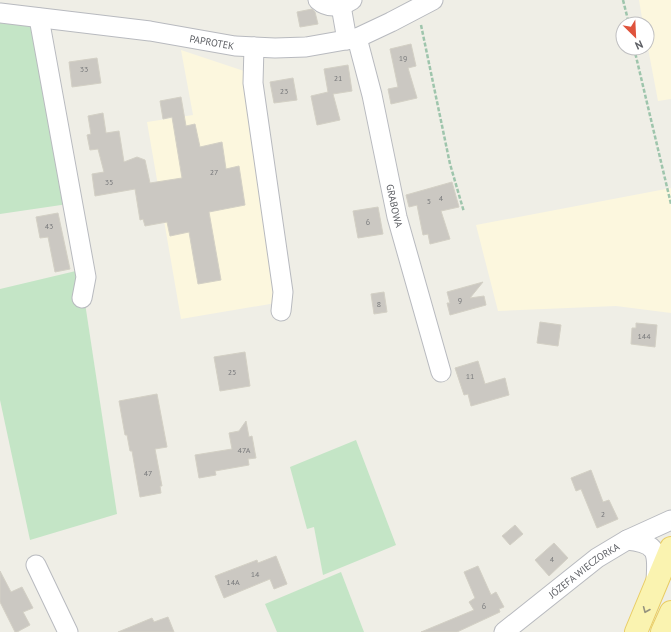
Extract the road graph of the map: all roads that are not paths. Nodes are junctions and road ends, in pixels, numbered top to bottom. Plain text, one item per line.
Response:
1 (318, 0) edge
2 (346, 3) edge
3 (422, 3) edge
4 (0, 13) edge
5 (39, 18) junction
6 (352, 39) junction
7 (254, 47) junction
8 (82, 298) dead end
9 (281, 311) dead end
10 (441, 372) dead end
11 (671, 520) edge
12 (627, 540) junction
13 (671, 548) edge
14 (36, 565) dead end
15 (655, 587) junction
16 (671, 612) edge
17 (68, 632) edge
18 (504, 632) edge
19 (636, 632) edge
20 (662, 632) edge

1 - 2 street
2 - 6 street, GRABOWA
3 - 6 street, PAPROTEK
4 - 5 street, PAPROTEK
5 - 7 street, PAPROTEK
5 - 8 street
6 - 7 street, PAPROTEK
6 - 10 street, GRABOWA
7 - 9 street
11 - 12 street, JÓZEFA WIECZORKA
12 - 15 street
12 - 18 street, JÓZEFA WIECZORKA
13 - 15 main road
14 - 17 street
15 -> 19 main road
16 - 20 main road

